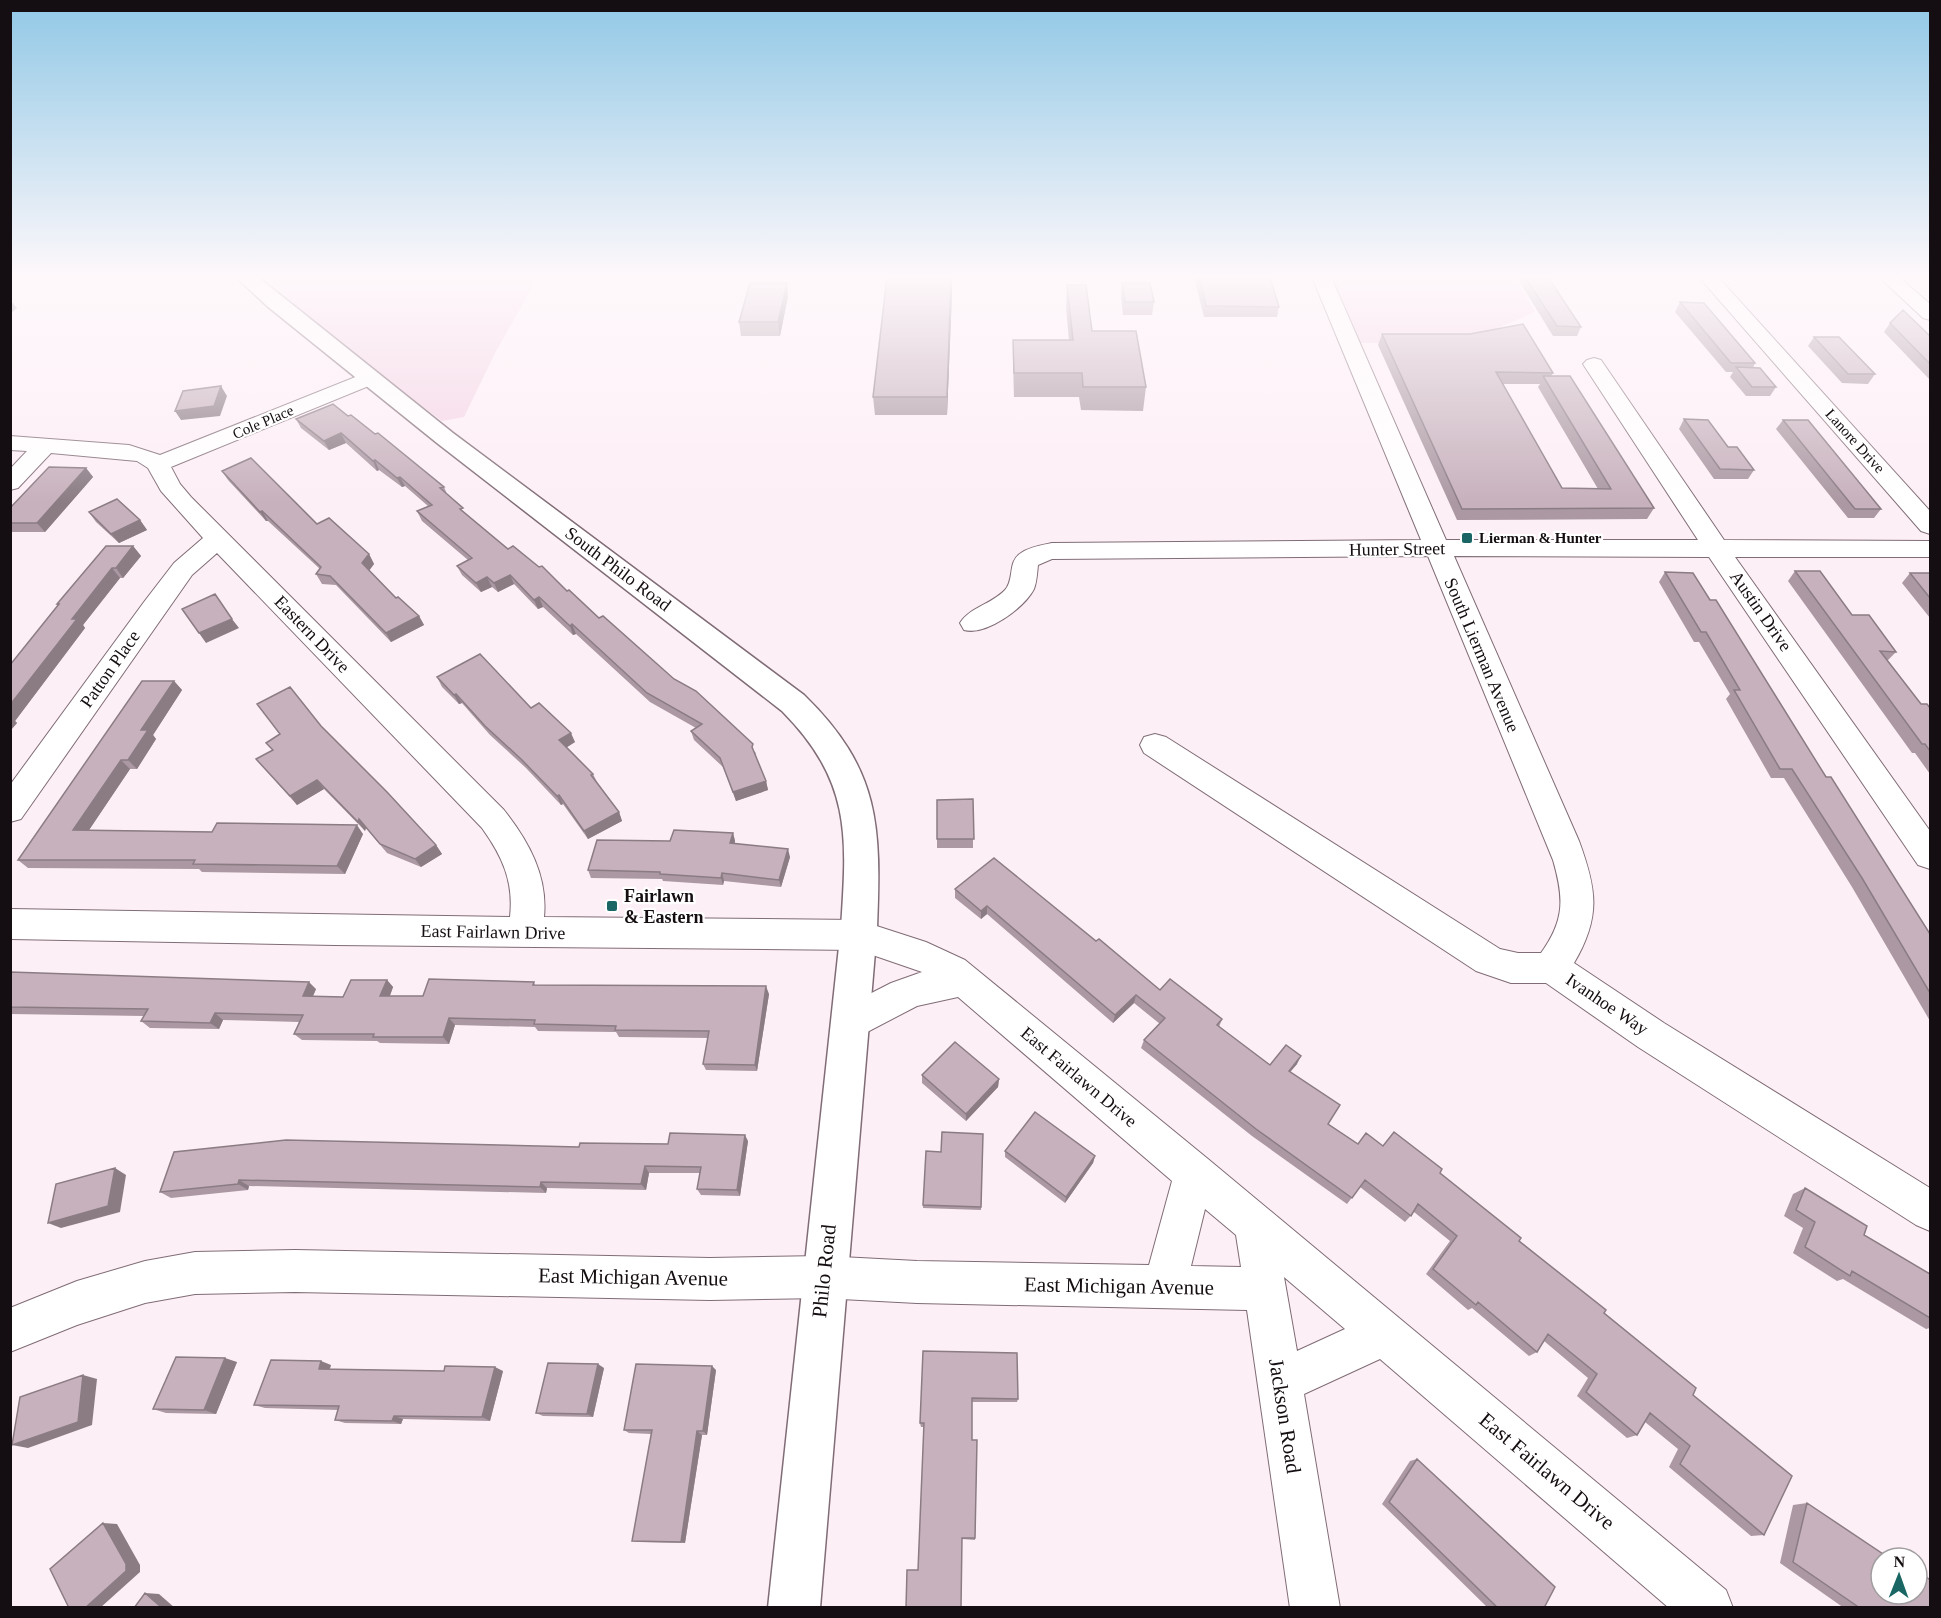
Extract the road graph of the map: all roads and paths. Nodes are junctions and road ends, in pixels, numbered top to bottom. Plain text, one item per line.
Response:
1 (338, 353) edge
2 (1353, 353) edge
3 (1775, 353) edge
4 (1594, 364) dead end
5 (368, 378) junction
6 (10, 443) edge
7 (46, 445) junction
8 (158, 464) junction
9 (10, 483) edge
10 (1930, 526) edge
11 (219, 538) junction
12 (1436, 548) junction
13 (1716, 548) junction
14 (1930, 549) edge
15 (974, 623) dead end
16 (1155, 745) dead end
17 (10, 810) edge
18 (1930, 856) edge
19 (10, 924) edge
20 (525, 932) junction
21 (858, 935) junction
22 (1551, 967) junction
23 (964, 980) junction
24 (850, 1024) junction
25 (1194, 1173) junction
26 (1930, 1211) edge
27 (1255, 1225) junction
28 (822, 1277) junction
29 (1165, 1286) junction
30 (1265, 1289) junction
31 (10, 1330) edge
32 (1385, 1334) junction
33 (1280, 1382) junction
34 (794, 1608) edge
35 (1315, 1608) edge
36 (1708, 1608) edge

1 - 5 main road, South Philo Road
2 - 12 street, South Lierman Avenue
3 - 10 street, Lanore Drive
4 - 13 street, Austin Drive
5 - 8 street, Cole Place
5 - 21 main road, South Philo Road
6 - 7 street
7 - 8 street
7 - 9 street
8 - 11 street, Eastern Drive
11 - 17 street, Patton Place
11 - 20 street, Eastern Drive
12 - 13 street, Hunter Street
12 - 15 street, Hunter Street
12 - 22 street, South Lierman Avenue
13 - 14 street, Hunter Street
13 - 18 street, Austin Drive
16 - 22 street, Ivanhoe Way
19 - 20 street, East Fairlawn Drive
20 - 21 street, East Fairlawn Drive
21 - 23 street, East Fairlawn Drive
21 - 24 main road, Philo Road
22 - 26 street, Ivanhoe Way
23 - 24 street
23 - 25 street, East Fairlawn Drive
24 - 28 main road, Philo Road
25 - 27 street, East Fairlawn Drive
25 - 29 street
27 - 30 street, Jackson Road
27 - 32 street, East Fairlawn Drive
28 - 29 street, East Michigan Avenue
28 - 31 street, East Michigan Avenue
28 - 34 main road, Philo Road
29 - 30 street, East Michigan Avenue
30 - 33 street, Jackson Road
32 - 33 street
32 - 36 street, East Fairlawn Drive
33 - 35 street, Jackson Road

